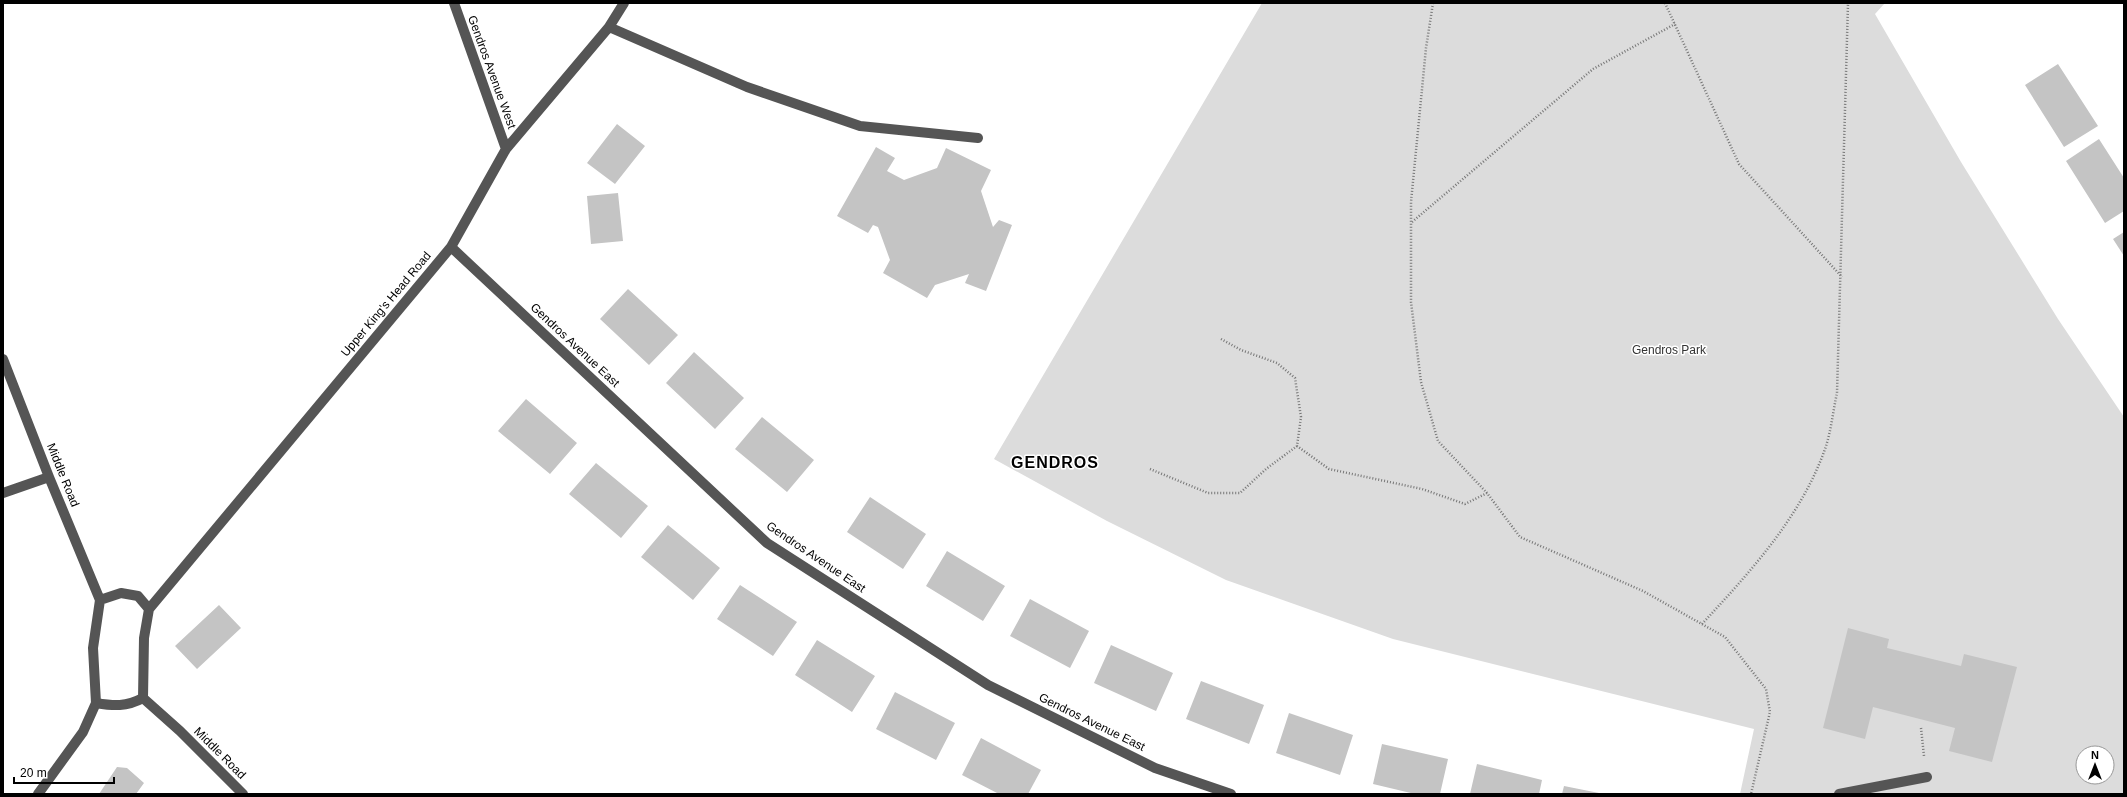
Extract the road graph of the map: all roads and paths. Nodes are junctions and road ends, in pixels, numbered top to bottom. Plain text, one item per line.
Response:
1 (454, 3) edge
2 (624, 3) edge
3 (1433, 3) edge
4 (1665, 3) edge
5 (1848, 3) edge
6 (1675, 24) junction
7 (609, 28) junction
8 (978, 138) dead end
9 (506, 150) junction
10 (1411, 222) junction
11 (451, 247) junction
12 (1842, 277) junction
13 (1221, 339) dead end
14 (3, 359) edge
15 (1297, 446) junction
16 (1150, 469) dead end
17 (49, 477) junction
18 (3, 493) edge
19 (1487, 493) junction
20 (100, 600) junction
21 (149, 608) junction
22 (1702, 624) junction
23 (142, 698) junction
24 (96, 703) junction
25 (1927, 777) dead end
26 (38, 794) edge
27 (243, 794) edge
28 (1231, 794) edge
29 (1751, 794) edge
30 (1839, 794) edge

1 - 9 street, Gendros Avenue West
2 - 7 street, Upper King's Head Road
3 - 10 path
4 - 6 path
5 - 12 path
6 - 10 path
6 - 12 path
7 - 8 street
7 - 9 street, Upper King's Head Road
9 - 11 street, Upper King's Head Road
10 - 19 path
11 - 21 street, Upper King's Head Road
11 - 28 street, Gendros Avenue East
12 - 22 path
13 - 15 path
14 - 17 street, Middle Road
15 - 16 path
15 - 19 path
17 - 18 street
17 - 20 street, Middle Road
19 - 22 path
20 - 21 street
20 - 24 street
21 - 23 street
22 - 29 path
23 - 24 street
23 - 27 street, Middle Road
24 - 26 street
25 - 30 street

